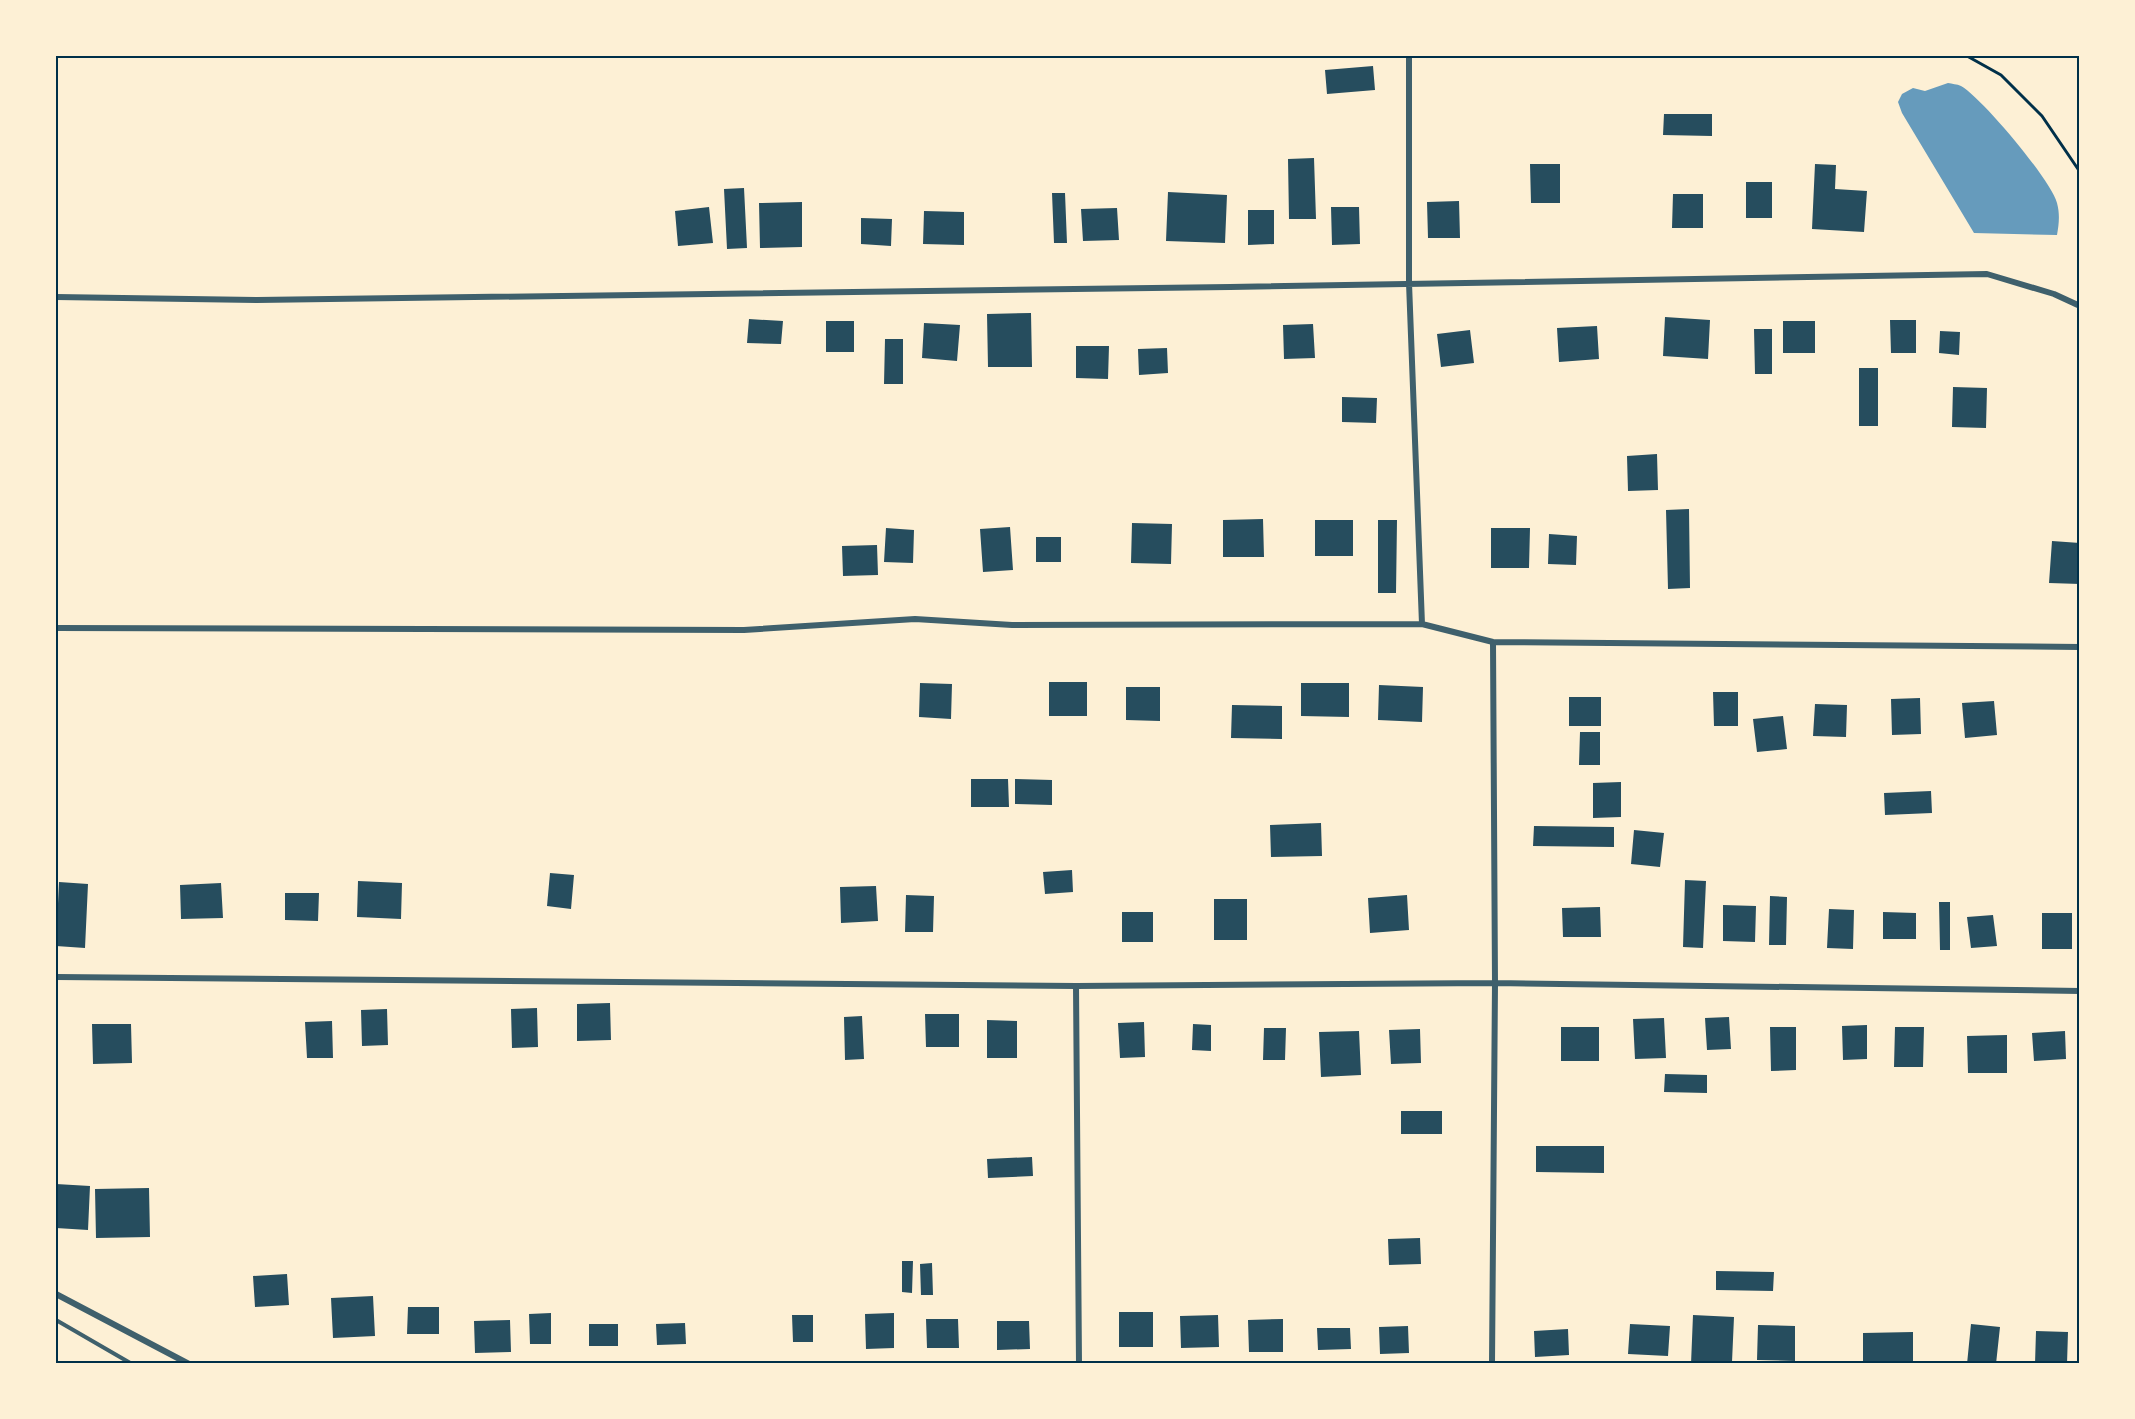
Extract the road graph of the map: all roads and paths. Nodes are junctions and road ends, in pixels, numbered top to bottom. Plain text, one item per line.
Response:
1 (1409, 56) edge
2 (1967, 56) edge
3 (2079, 172) edge
4 (1409, 283) junction
5 (56, 297) edge
6 (2079, 306) edge
7 (1422, 624) junction
8 (56, 628) edge
9 (1493, 642) junction
10 (2079, 646) edge
11 (56, 977) edge
12 (1495, 982) junction
13 (1076, 986) junction
14 (2079, 991) edge
15 (56, 1294) edge
16 (56, 1320) edge
17 (132, 1364) edge
18 (189, 1364) edge
19 (1079, 1364) edge
20 (1492, 1364) edge

1 - 4 street
2 - 3 path
4 - 5 street
4 - 6 street
4 - 7 street
7 - 8 street
7 - 9 street
9 - 10 street
9 - 12 street
11 - 13 street
12 - 13 street
12 - 14 street
12 - 20 street
13 - 19 street
15 - 18 street
16 - 17 lane

